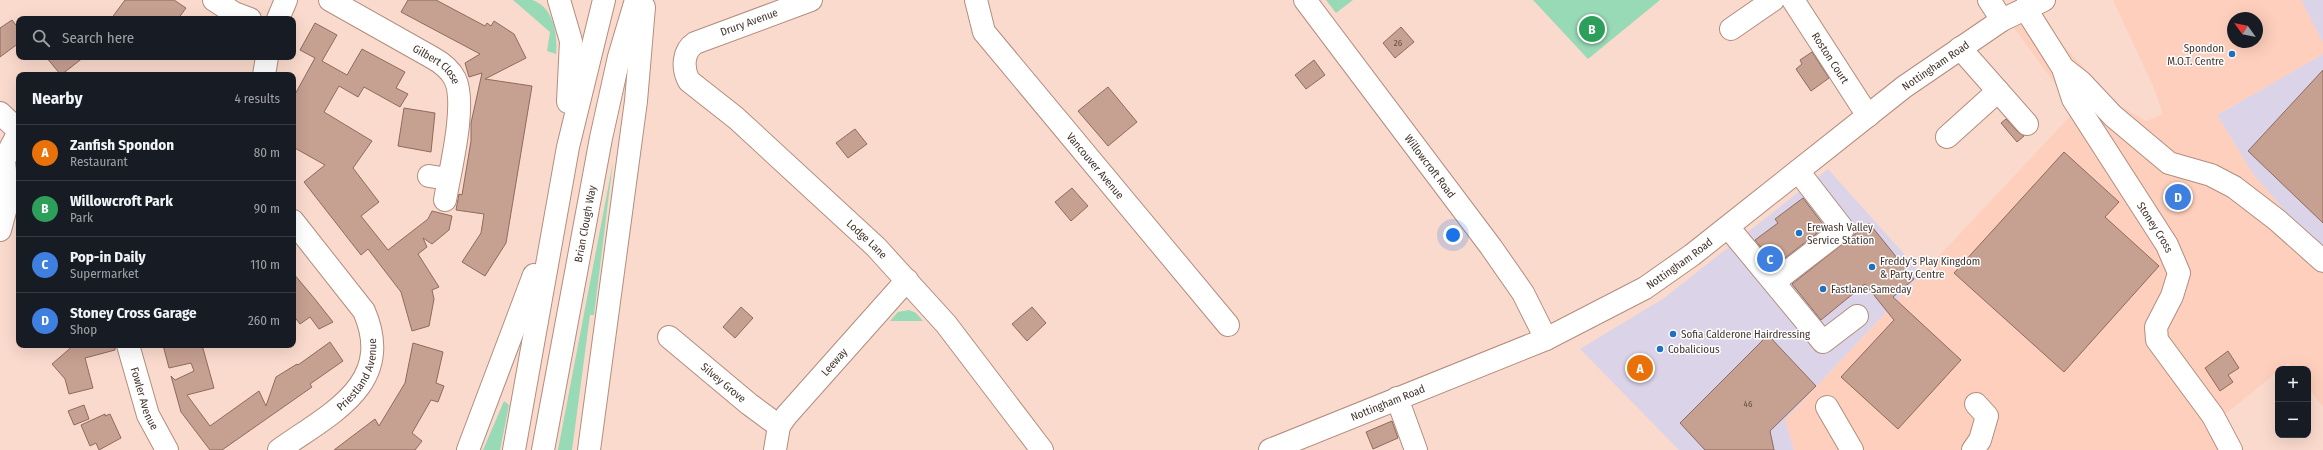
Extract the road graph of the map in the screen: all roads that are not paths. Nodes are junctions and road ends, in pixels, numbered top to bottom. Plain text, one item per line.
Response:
1 (214, 0) edge
2 (286, 0) edge
3 (330, 0) edge
4 (559, 0) edge
5 (604, 0) edge
6 (636, 0) edge
7 (644, 0) edge
8 (811, 0) edge
9 (976, 0) edge
10 (1305, 0) edge
11 (1773, 0) edge
12 (1793, 0) edge
13 (1989, 0) edge
14 (2034, 4) edge
15 (242, 16) edge
16 (279, 16) edge
17 (2002, 20) junction
18 (1731, 29) dead end
19 (690, 48) joint
20 (1960, 48) junction
21 (266, 60) edge
22 (2063, 68) junction
23 (264, 72) edge
24 (1998, 91) junction
25 (0, 113) edge
26 (1868, 116) junction
27 (2027, 124) dead end
28 (16, 128) edge
29 (16, 137) edge
30 (1947, 137) dead end
31 (568, 147) junction
32 (1798, 172) junction
33 (441, 185) dead end
34 (296, 225) edge
35 (1728, 227) junction
36 (0, 230) edge
37 (552, 232) junction
38 (2323, 261) edge
39 (907, 280) junction
40 (1774, 282) junction
41 (1858, 316) dead end
42 (1228, 325) dead end
43 (669, 337) dead end
44 (1546, 339) junction
45 (129, 348) edge
46 (1397, 398) junction
47 (1976, 404) dead end
48 (1827, 407) dead end
49 (779, 426) junction
50 (167, 450) edge
51 (279, 450) edge
52 (468, 450) edge
53 (514, 450) edge
54 (543, 450) edge
55 (589, 450) edge
56 (775, 450) edge
57 (1042, 450) edge
58 (1270, 450) edge
59 (1416, 450) edge
60 (1852, 450) edge
61 (1973, 450) edge
62 (2230, 450) edge

1 - 15 main road
2 - 16 main road
3 - 33 main road, Gilbert Close
4 - 31 main road
5 - 31 main road
6 - 54 main road, Brian Clough Way
7 - 55 main road
8 - 19 main road, Drury Avenue
9 - 42 main road, Vancouver Avenue
10 - 44 main road, Willowcroft Road
11 - 18 main road
12 - 26 main road, Roston Court
13 - 17 main road
14 - 17 main road, Nottingham Road
14 - 22 main road, Stoney Cross
17 - 20 main road, Nottingham Road
19 - 39 main road, Lodge Lane
20 - 24 main road
20 - 26 main road, Nottingham Road
21 - 23 main road
22 - 38 main road
22 - 62 main road, Stoney Cross
24 - 27 main road
24 - 30 main road
25 - 28 main road
26 - 32 main road, Nottingham Road
29 - 36 main road
31 - 37 main road
32 - 35 main road, Nottingham Road
32 - 40 main road
34 - 51 main road, Priestland Avenue
35 - 40 main road
35 - 44 main road, Nottingham Road
37 - 52 main road
37 - 53 main road
39 - 49 main road, Leeway
39 - 57 main road, Lodge Lane
40 - 41 main road
43 - 49 main road, Silvey Grove
44 - 46 main road, Nottingham Road
45 - 50 main road, Fowler Avenue
46 - 58 main road, Nottingham Road
46 - 59 main road
47 - 61 main road
48 - 60 main road
49 - 56 main road

